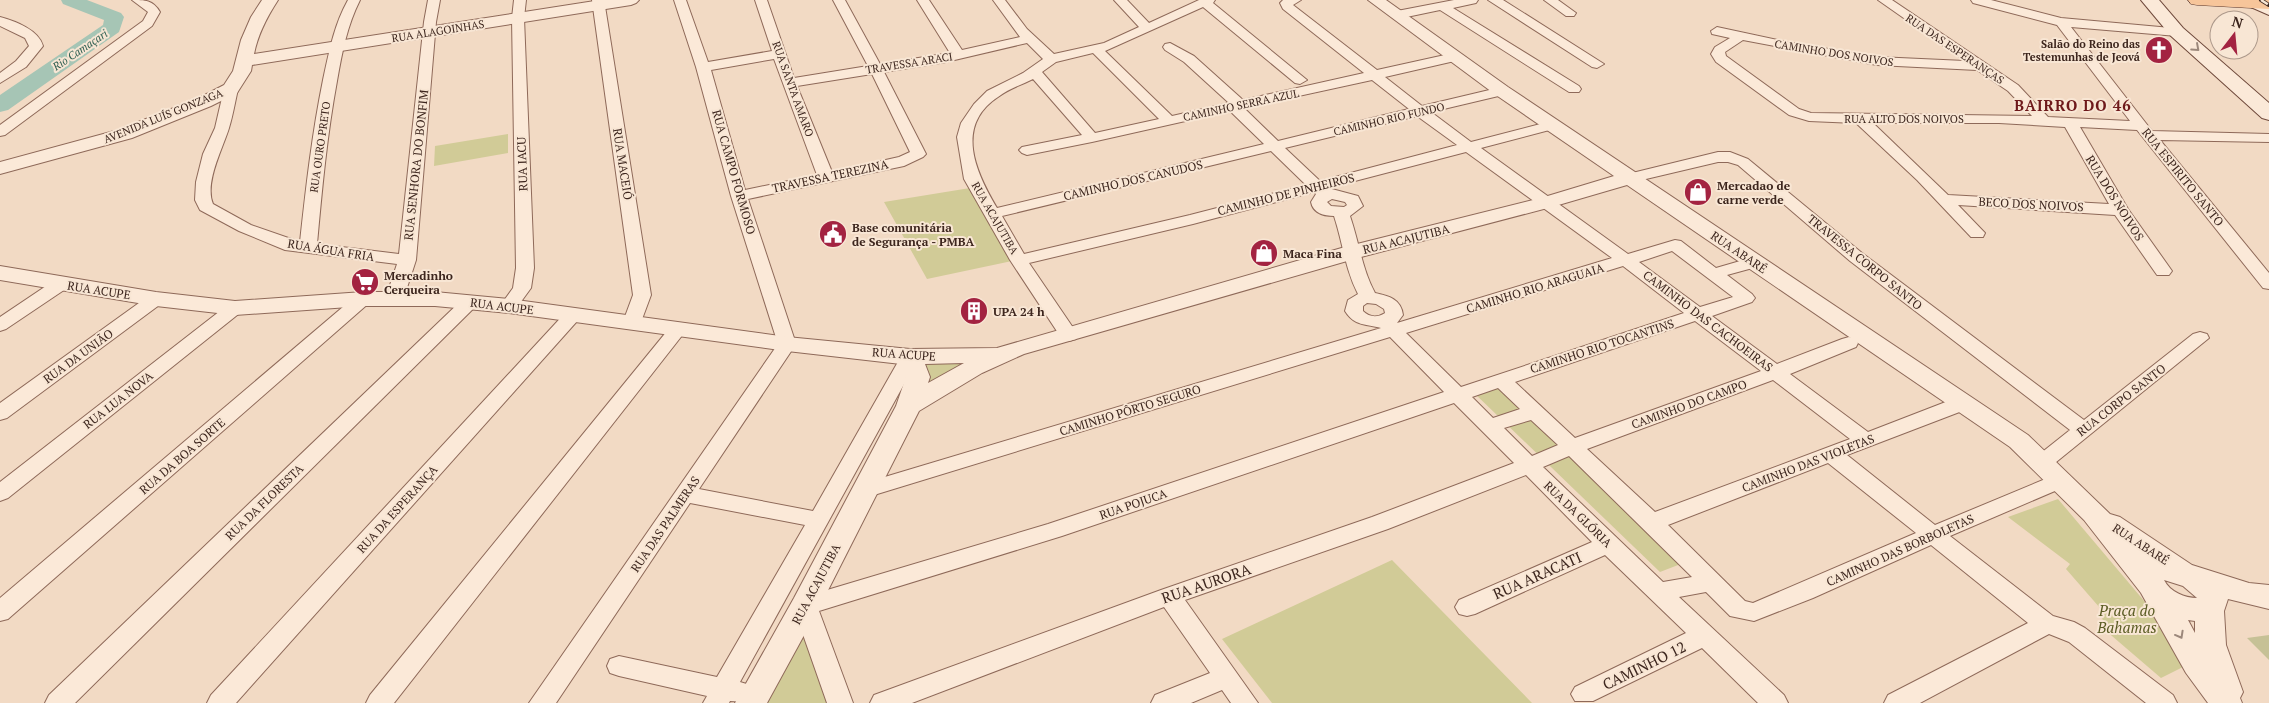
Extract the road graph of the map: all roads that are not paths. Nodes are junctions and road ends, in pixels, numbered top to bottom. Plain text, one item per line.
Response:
1 (138, 0) edge
2 (270, 0) edge
3 (354, 0) edge
4 (434, 0) edge
5 (520, 0) edge
6 (631, 0) edge
7 (680, 0) edge
8 (761, 0) edge
9 (839, 0) edge
10 (923, 0) edge
11 (999, 0) edge
12 (1120, 0) edge
13 (1472, 0) edge
14 (1494, 0) edge
15 (1550, 0) edge
16 (1884, 0) edge
17 (1977, 0) edge
18 (2150, 0) edge
19 (2197, 0) edge
20 (1207, 1) edge
21 (598, 2) edge
22 (1291, 3) edge
23 (1436, 3) edge
24 (2262, 4) edge
25 (1387, 8) edge
26 (1570, 13) dead end
27 (518, 18) junction
28 (0, 21) edge
29 (2060, 22) junction
30 (1147, 28) junction
31 (1717, 31) dead end
32 (429, 32) junction
33 (2178, 32) junction
34 (1741, 36) junction
35 (1029, 39) junction
36 (337, 46) junction
37 (1170, 47) dead end
38 (1097, 50) junction
39 (780, 54) junction
40 (958, 56) junction
41 (1454, 57) junction
42 (1051, 59) junction
43 (245, 61) junction
44 (1597, 64) dead end
45 (1982, 66) junction
46 (703, 67) junction
47 (876, 69) junction
48 (1035, 72) junction
49 (1374, 75) junction
50 (0, 79) edge
51 (1300, 80) dead end
52 (789, 84) junction
53 (231, 88) junction
54 (1574, 89) dead end
55 (1502, 91) junction
56 (1236, 105) junction
57 (1420, 111) junction
58 (2269, 114) edge
59 (1860, 119) junction
60 (1169, 121) junction
61 (2045, 122) junction
62 (2070, 124) junction
63 (1552, 125) junction
64 (2144, 131) junction
65 (0, 132) edge
66 (1092, 138) junction
67 (2269, 138) edge
68 (1275, 146) junction
69 (1470, 148) junction
70 (1027, 150) dead end
71 (0, 168) edge
72 (826, 177) junction
73 (1629, 178) junction
74 (1322, 191) junction
75 (739, 196) junction
76 (1942, 199) junction
77 (1547, 202) junction
78 (2120, 210) junction
79 (1341, 213) joint
80 (991, 214) junction
81 (1977, 233) dead end
82 (308, 249) junction
83 (1353, 252) junction
84 (407, 260) junction
85 (1019, 260) junction
86 (1626, 260) junction
87 (1754, 262) junction
88 (2163, 271) dead end
89 (0, 273) edge
90 (1713, 274) junction
91 (61, 284) junction
92 (2269, 284) edge
93 (395, 297) junction
94 (156, 299) junction
95 (363, 299) junction
96 (470, 302) junction
97 (509, 306) junction
98 (235, 308) junction
99 (1698, 314) junction
100 (574, 315) junction
101 (632, 322) junction
102 (0, 325) edge
103 (1390, 326) junction
104 (678, 329) junction
105 (1069, 335) junction
106 (2200, 338) dead end
107 (1849, 343) dead end
108 (787, 344) junction
109 (1003, 354) junction
110 (910, 357) junction
111 (1776, 372) junction
112 (1501, 380) junction
113 (1458, 395) junction
114 (1964, 403) junction
115 (909, 406) junction
116 (1534, 412) junction
117 (0, 413) edge
118 (1490, 426) junction
119 (2084, 430) junction
120 (1867, 441) junction
121 (1572, 447) junction
122 (1831, 454) junction
123 (2043, 462) junction
124 (1529, 466) junction
125 (2062, 480) junction
126 (866, 490) junction
127 (0, 493) edge
128 (685, 494) junction
129 (2094, 513) junction
130 (820, 520) junction
131 (1652, 522) junction
132 (1933, 536) junction
133 (1608, 544) junction
134 (2190, 576) junction
135 (1710, 582) junction
136 (2153, 589) junction
137 (1659, 592) junction
138 (1168, 596) junction
139 (2269, 597) edge
140 (2269, 601) edge
141 (805, 606) junction
142 (1467, 607) dead end
143 (2210, 608) junction
144 (0, 612) edge
145 (2046, 624) junction
146 (1704, 636) junction
147 (619, 666) dead end
148 (1226, 678) junction
149 (1584, 694) dead end
150 (720, 696) edge
151 (752, 700) edge
152 (896, 701) edge
153 (58, 703) edge
154 (220, 703) edge
155 (379, 703) edge
156 (542, 703) edge
157 (840, 703) edge
158 (1164, 703) edge
159 (1245, 703) edge
160 (1775, 703) edge
161 (1897, 703) edge
162 (2164, 703) edge
163 (2226, 703) edge
164 (2230, 703) edge

1 - 65 street
2 - 43 street, AVENIDA LUÍS GONZAGA
3 - 36 street, RUA OURO PRETO
4 - 32 street, RUA SENHORA DO BONFIM
5 - 27 street, RUA IACU
6 - 21 street, RUA ALAGOINHAS
7 - 46 street, RUA CAMPO FORMOSO
8 - 39 street, RUA SANTA AMARO
9 - 47 street
10 - 40 street
11 - 35 street
12 - 30 street
13 - 23 street
14 - 44 street
15 - 26 street
16 - 45 street, RUA DAS ESPERANÇAS
17 - 29 street
18 - 33 main road
19 - 24 main road
20 - 30 street, RUA ACAJUTIBA
20 - 51 street
21 - 27 street, RUA ALAGOINHAS
21 - 101 street, RUA MACEIÓ
22 - 49 street, CAMINHO DAS CACHOEIRAS
23 - 25 street
23 - 54 street
25 - 41 street, RUA ABARÉ
27 - 32 street, RUA ALAGOINHAS
27 - 97 street, RUA IACU
28 - 50 street
29 - 33 street
29 - 64 street, RUA ESPIRITO SANTO
30 - 38 street, RUA ACAJUTIBA
31 - 34 street, CAMINHO DOS NOIVOS
32 - 36 street, RUA ALAGOINHAS
32 - 84 street, RUA SENHORA DO BONFIM
33 -> 58 main road
34 - 45 street, CAMINHO DOS NOIVOS
34 - 59 street, RUA ALTO DOS NOIVOS
35 - 40 street, TRAVESSA ARACI
35 - 42 street
36 - 43 street, RUA ALAGOINHAS
36 - 82 street, RUA OURO PRETO
37 - 56 street
38 - 42 street, RUA ACAJUTIBA
38 - 60 street
39 - 46 street
39 - 52 street, RUA SANTA AMARO
40 - 47 street, TRAVESSA ARACI
41 - 49 street, CAMINHO SERRA AZUL
41 - 55 street, RUA ABARÉ
42 - 48 street, RUA ACAJUTIBA
43 - 53 street, AVENIDA LUÍS GONZAGA
45 - 61 street, RUA DAS ESPERANÇAS
46 - 75 street, RUA CAMPO FORMOSO
47 - 52 street, TRAVESSA ARACI
47 - 72 street, TRAVESSA TEREZINA
48 - 66 street
48 - 80 street, RUA ACAJUTIBA
49 - 56 street, CAMINHO SERRA AZUL
49 - 57 street, CAMINHO DAS CACHOEIRAS
52 - 72 street, RUA SANTA AMARO
53 - 71 street, AVENIDA LUÍS GONZAGA
53 - 82 street, RUA ÁGUA FRIA
55 - 57 street, CAMINHO RIO FUNDO
55 - 63 street, RUA ABARÉ
56 - 60 street, CAMINHO SERRA AZUL
56 - 68 street
57 - 68 street, CAMINHO RIO FUNDO
57 - 69 street, CAMINHO DAS CACHOEIRAS
59 - 61 street, RUA ALTO DOS NOIVOS
59 - 76 street
60 - 66 street, CAMINHO SERRA AZUL
61 - 62 street, RUA ALTO DOS NOIVOS
62 - 64 street, RUA ALTO DOS NOIVOS
62 - 78 street, RUA DOS NOIVOS
63 - 69 street, CAMINHO DE PINHEIROS
63 - 73 street, RUA ABARÉ
64 - 67 street, RUA ALTO DOS NOIVOS
64 - 92 street, RUA ESPIRITO SANTO
66 - 70 street, CAMINHO SERRA AZUL
68 - 74 street
68 - 80 street, CAMINHO DOS CANUDOS
69 - 74 street, CAMINHO DE PINHEIROS
69 - 77 street, CAMINHO DAS CACHOEIRAS
72 - 75 street, TRAVESSA TEREZINA
73 - 77 street, RUA ACAJUTIBA
73 - 87 street, RUA ABARÉ
73 - 119 street, TRAVESSA CORPO SANTO
74 - 79 street
74 - 85 street, CAMINHO DE PINHEIROS
75 - 108 street, RUA CAMPO FORMOSO
76 - 78 street, BECO DOS NOIVOS
76 - 81 street
77 - 83 street, RUA ACAJUTIBA
77 - 86 street, CAMINHO DAS CACHOEIRAS
78 - 88 street, RUA DOS NOIVOS
79 - 83 street
80 - 85 street, RUA ACAJUTIBA
82 - 84 street, RUA ÁGUA FRIA
83 - 103 street
83 - 105 street, RUA ACAJUTIBA
84 - 93 street, RUA SENHORA DO BONFIM
85 - 105 street, RUA ACAJUTIBA
86 - 90 street, CAMINHO RIO ARAGUAIA
86 - 99 street, CAMINHO DAS CACHOEIRAS
86 - 103 street, CAMINHO RIO ARAGUAIA
87 - 90 street
87 - 114 street, RUA ABARÉ
89 - 91 street, RUA ACUPE
90 - 99 street, CAMINHO RIO TOCANTINS
91 - 94 street, RUA ACUPE
91 - 102 street
93 - 95 street, RUA ACUPE
93 - 96 street, RUA ACUPE
94 - 98 street, RUA ACUPE
94 - 117 street, RUA DA UNIÃO
95 - 98 street, RUA ACUPE
95 - 144 street, RUA DA BOA SORTE
96 - 97 street, RUA ACUPE
96 - 153 street, RUA DA FLORESTA
97 - 100 street, RUA ACUPE
98 - 127 street, RUA LUA NOVA
99 - 111 street, CAMINHO DAS CACHOEIRAS
99 - 112 street, CAMINHO RIO TOCANTINS
100 - 101 street, RUA ACUPE
100 - 154 street, RUA DA ESPERANÇA
101 - 104 street, RUA ACUPE
103 - 113 street, RUA DA GLÓRIA
103 - 126 street, CAMINHO PÔRTO SEGURO
104 - 108 street, RUA ACUPE
104 - 155 street
105 - 109 street, RUA ACAJUTIBA
106 - 119 street, RUA CORPO SANTO
107 - 111 street, CAMINHO DO CAMPO
108 - 110 street, RUA ACUPE
108 - 128 street, RUA DAS PALMERAS
109 - 110 street, RUA ACUPE
109 - 115 street, RUA ACAJUTIBA
110 - 115 street
110 - 130 street
111 - 120 street, CAMINHO DAS CACHOEIRAS
111 - 121 street, CAMINHO DO CAMPO
112 - 113 street, CAMINHO RIO TOCANTINS
112 - 116 street
113 - 118 street, RUA DA GLÓRIA
113 - 141 street, RUA POJUCA
114 - 120 street, CAMINHO DAS VIOLETAS
114 - 123 street, RUA ABARÉ
115 - 126 street, RUA ACAJUTIBA
116 - 118 street
116 - 121 street
118 - 124 street, RUA DA GLÓRIA
119 - 123 street, RUA CORPO SANTO
120 - 122 street, CAMINHO DAS VIOLETAS
121 - 124 street, CAMINHO DO CAMPO
121 - 131 street
122 - 131 street, CAMINHO DAS VIOLETAS
122 - 132 street
123 - 125 street, RUA ABARÉ
124 - 133 street, RUA DA GLÓRIA
124 - 138 street, RUA AURORA
125 - 129 street, RUA ABARÉ
125 - 132 street, CAMINHO DAS BORBOLETAS
126 - 141 street, RUA ACAJUTIBA
128 - 130 street
128 - 156 street, RUA DAS PALMERAS
129 - 134 street, RUA ABARÉ
129 - 136 street, RUA ABARÉ
130 - 150 street
131 - 135 street
132 - 135 street, CAMINHO DAS BORBOLETAS
132 - 145 street
133 - 137 street, RUA DA GLÓRIA
133 - 142 street, RUA ARACATI
134 - 136 street
134 - 139 street
134 - 143 street
135 - 137 street
136 - 143 street
136 -> 163 street, RUA ABARÉ
137 - 146 street, RUA DA GLÓRIA
138 - 148 street
138 - 152 street, RUA AURORA
140 - 143 street
141 - 151 street, RUA ACAJUTIBA
141 - 157 street
143 - 164 street
145 - 161 street
145 - 162 street
146 - 149 street, CAMINHO 12
146 - 160 street, RUA DA GLÓRIA
147 - 150 street
148 - 158 street
148 - 159 street
150 - 151 street

